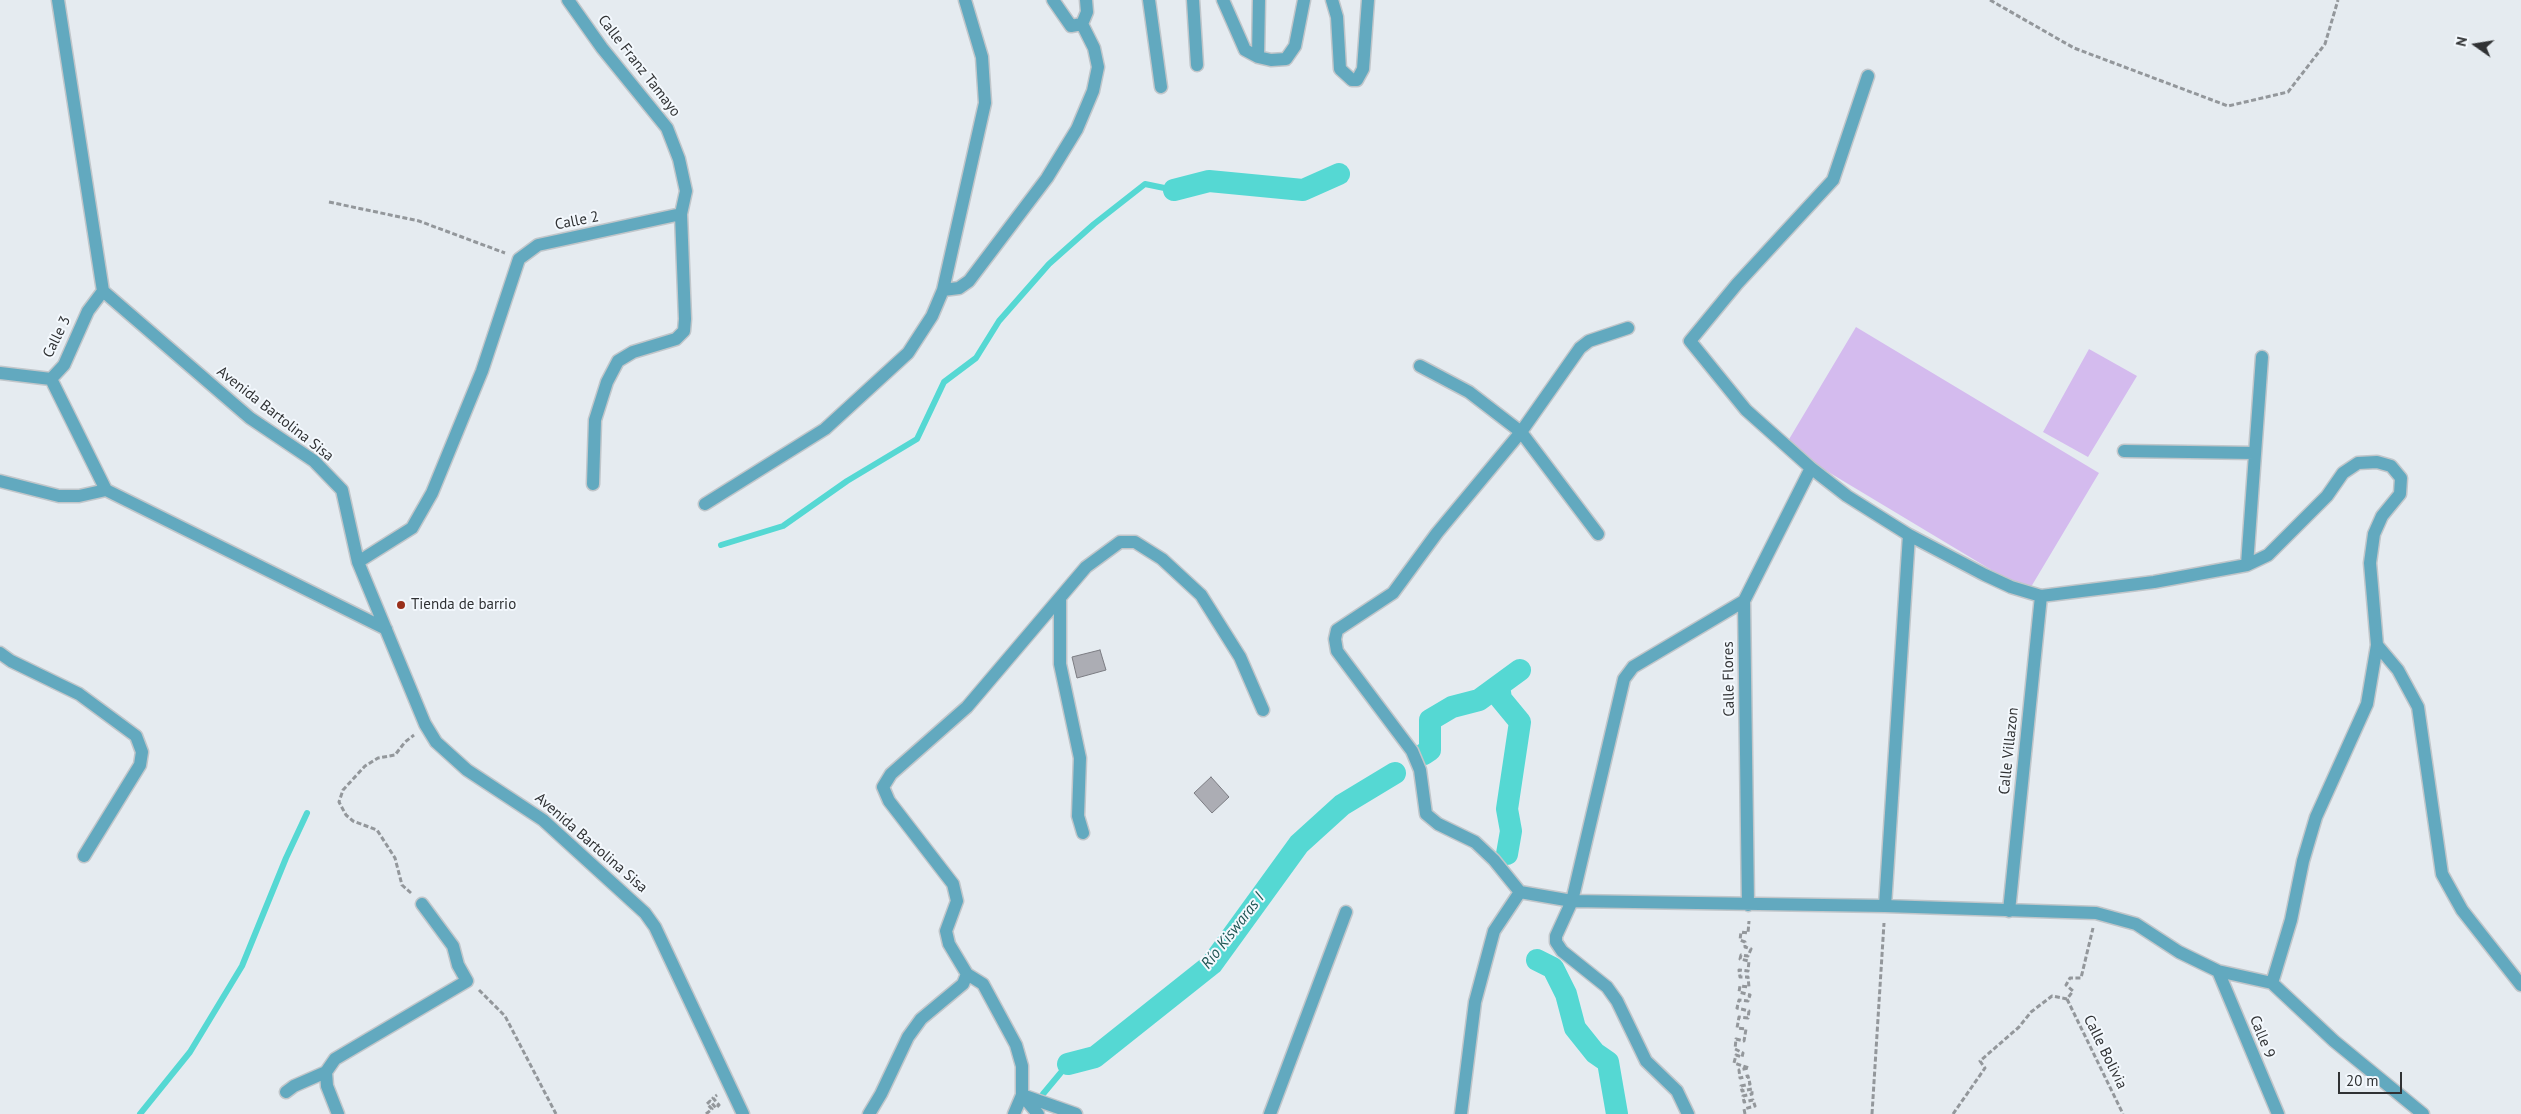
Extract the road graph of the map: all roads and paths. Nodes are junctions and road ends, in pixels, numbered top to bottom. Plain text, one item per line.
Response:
1 (58, 0) edge
2 (568, 0) edge
3 (965, 0) edge
4 (1053, 0) edge
5 (1086, 0) edge
6 (1149, 0) edge
7 (1193, 0) edge
8 (1223, 0) edge
9 (1259, 0) edge
10 (1304, 0) edge
11 (1332, 0) edge
12 (1368, 0) edge
13 (1990, 0) edge
14 (2338, 0) edge
15 (1082, 24) junction
16 (1258, 57) junction
17 (1197, 65) dead end
18 (1868, 76) dead end
19 (1160, 88) dead end
20 (329, 202) dead end
21 (681, 214) junction
22 (519, 259) junction
23 (943, 290) junction
24 (103, 291) junction
25 (1628, 328) dead end
26 (2262, 357) dead end
27 (1420, 366) dead end
28 (0, 373) edge
29 (51, 379) junction
30 (1521, 432) junction
31 (2124, 451) dead end
32 (2254, 453) junction
33 (1811, 468) junction
34 (0, 480) edge
35 (593, 484) dead end
36 (106, 490) junction
37 (705, 504) dead end
38 (1598, 534) dead end
39 (1909, 535) junction
40 (358, 562) junction
41 (2247, 566) junction
42 (2041, 596) junction
43 (1060, 598) junction
44 (1744, 602) junction
45 (386, 629) junction
46 (2377, 645) junction
47 (0, 653) edge
48 (1263, 710) dead end
49 (415, 735) dead end
50 (1082, 833) dead end
51 (84, 856) dead end
52 (1520, 892) junction
53 (1572, 901) junction
54 (422, 904) joint
55 (1743, 905) junction
56 (1885, 906) junction
57 (2009, 911) junction
58 (1346, 912) dead end
59 (2096, 913) junction
60 (2218, 971) junction
61 (967, 974) junction
62 (467, 981) junction
63 (2272, 983) junction
64 (2521, 985) edge
65 (2067, 999) junction
66 (326, 1072) junction
67 (286, 1092) dead end
68 (718, 1094) dead end
69 (1022, 1096) junction
70 (338, 1114) edge
71 (556, 1114) edge
72 (706, 1114) edge
73 (743, 1114) edge
74 (868, 1114) edge
75 (1014, 1114) edge
76 (1038, 1114) edge
77 (1076, 1114) edge
78 (1270, 1114) edge
79 (1461, 1114) edge
80 (1688, 1114) edge
81 (1745, 1114) edge
82 (1872, 1114) edge
83 (1953, 1114) edge
84 (2123, 1114) edge
85 (2278, 1114) edge
86 (2423, 1114) edge

1 - 24 street
2 - 21 street, Calle Franz Tamayo
3 - 23 street
4 - 15 street
5 - 15 street
6 - 19 street
7 - 17 street
8 - 16 street
9 - 16 street
10 - 16 street
11 - 12 street
13 - 14 path
15 - 23 street
18 - 33 street
20 - 22 path
21 - 22 street, Calle 2
21 - 35 street
22 - 40 street
23 - 37 street
24 - 29 street, Calle 3
24 - 40 street, Avenida Bartolina Sisa
25 - 30 street
26 - 32 street
27 - 30 street
28 - 29 street, Calle 3
29 - 36 street
30 - 38 street
30 - 52 street
31 - 32 street
32 - 41 street
33 - 39 street
33 - 44 street, Calle Flores
34 - 36 street
36 - 45 street
39 - 42 street
39 - 56 street
40 - 45 street, Avenida Bartolina Sisa
41 - 42 street
41 - 46 street
42 - 57 street, Calle Villazon
43 - 48 street
43 - 50 street
43 - 61 street
44 - 53 street
44 - 55 street, Calle Flores
45 - 73 street, Avenida Bartolina Sisa
46 - 63 street
46 - 64 street
47 - 51 street
49 - 54 path
52 - 53 street
52 - 79 street
53 - 55 street
53 - 80 street
54 - 62 street
55 - 56 street
55 - 81 path
56 - 57 street
56 - 82 path
57 - 59 street
58 - 78 street
59 - 60 street
59 - 65 path
60 - 63 street
60 - 85 street, Calle 9
61 - 69 street
61 - 74 street
62 - 66 street
62 - 71 path
63 - 86 street
65 - 83 path
65 - 84 path, Calle Bolivia
66 - 67 street
66 - 70 street
68 - 72 path
69 - 75 street
69 - 76 street
69 - 77 street

